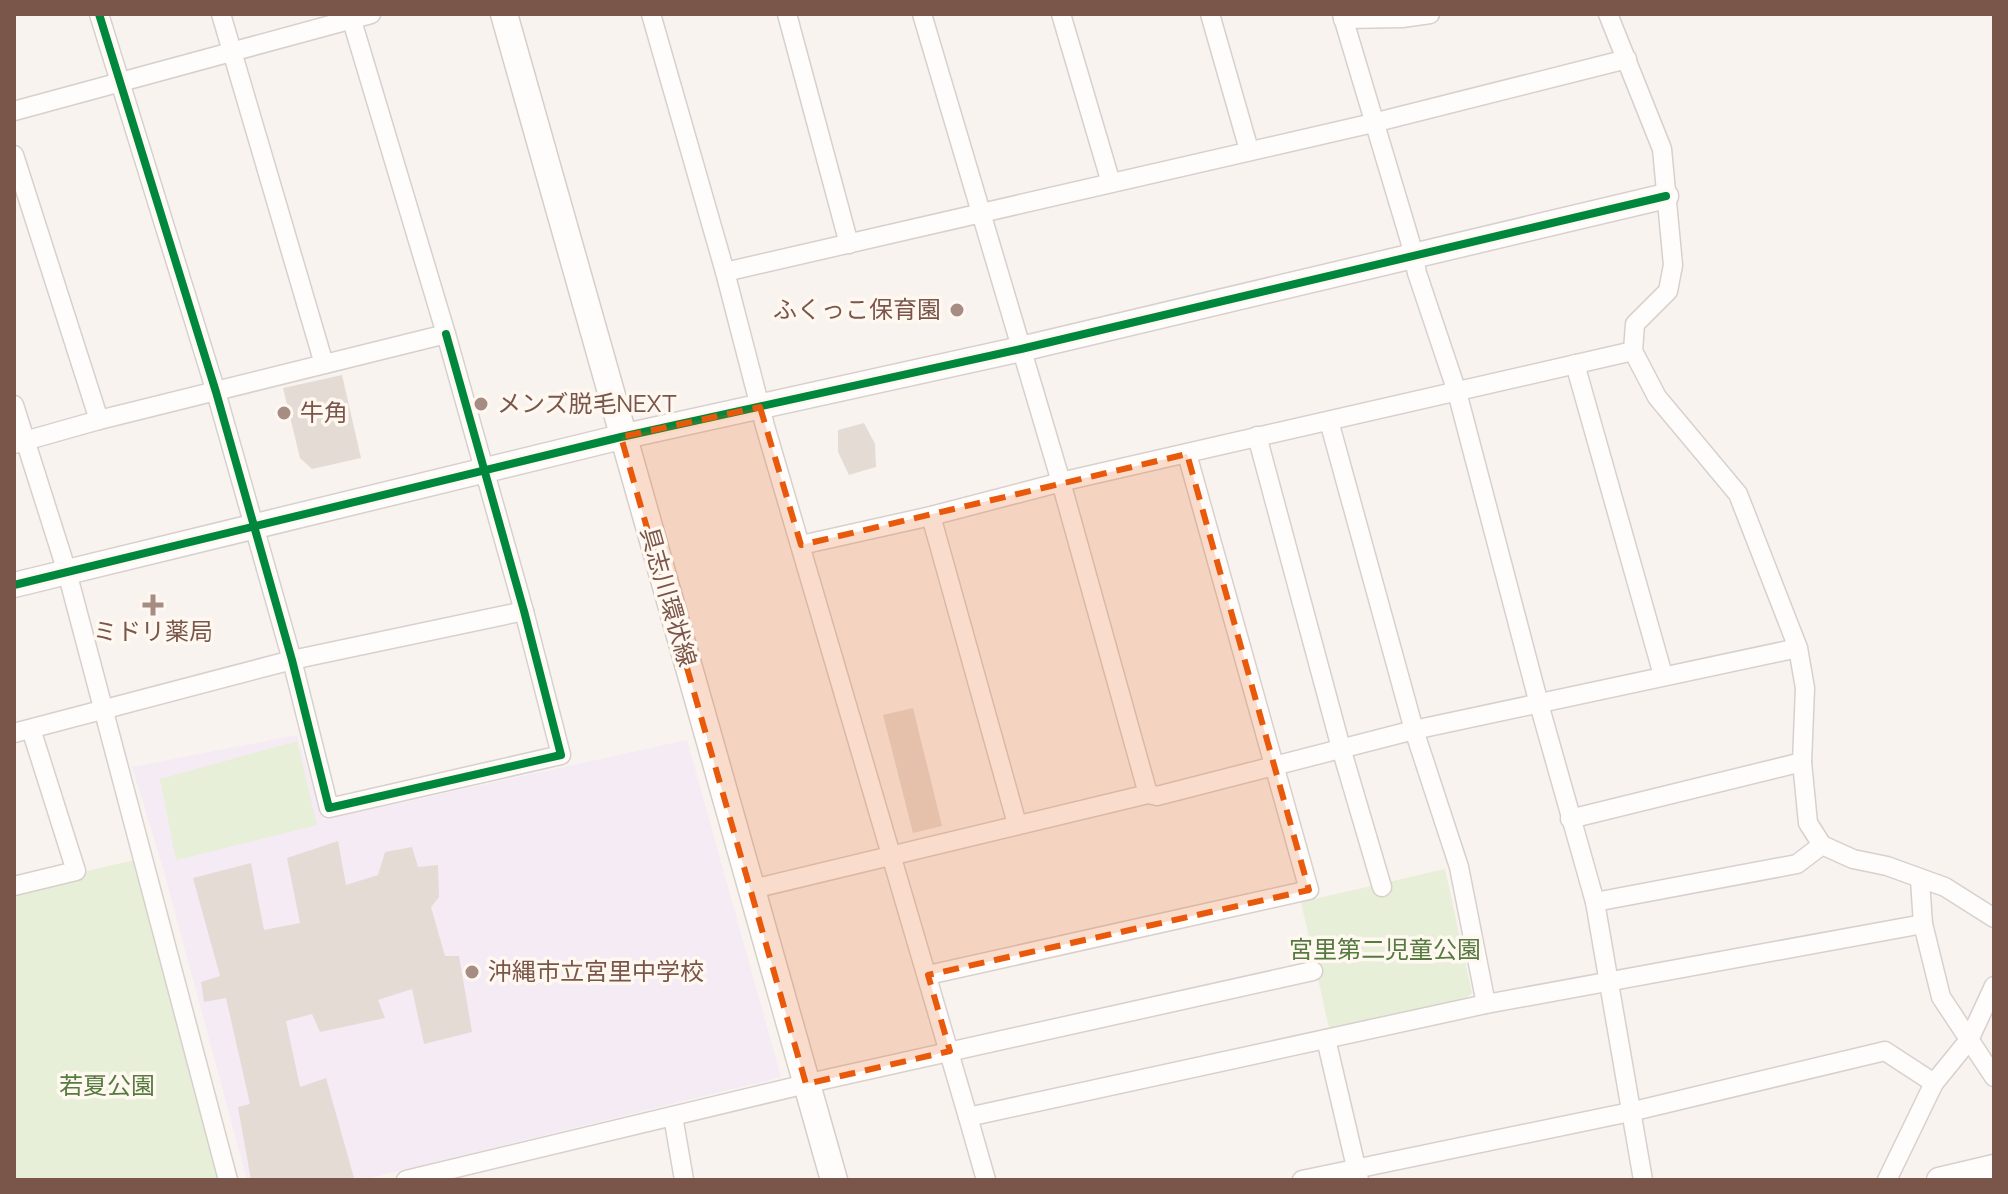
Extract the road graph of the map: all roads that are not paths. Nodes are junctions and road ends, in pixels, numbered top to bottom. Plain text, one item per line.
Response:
1 (99, 14) edge
2 (221, 14) edge
3 (371, 14) edge
4 (504, 14) edge
5 (651, 14) edge
6 (787, 14) edge
7 (922, 14) edge
8 (1061, 14) edge
9 (1210, 14) edge
10 (1430, 14) edge
11 (1608, 14) edge
12 (1342, 16) edge
13 (350, 17) edge
14 (232, 52) junction
15 (1627, 59) junction
16 (119, 82) junction
17 (14, 111) edge
18 (1373, 123) junction
19 (1249, 150) junction
20 (14, 155) edge
21 (1111, 183) junction
22 (1666, 196) junction
23 (980, 215) junction
24 (849, 244) junction
25 (1414, 256) junction
26 (725, 272) junction
27 (446, 334) junction
28 (1021, 349) junction
29 (1633, 351) junction
30 (324, 364) junction
31 (1575, 364) junction
32 (216, 392) junction
33 (1457, 392) junction
34 (14, 405) edge
35 (760, 407) junction
36 (99, 420) junction
37 (1329, 421) junction
38 (1257, 436) junction
39 (621, 437) junction
40 (19, 443) edge
41 (1187, 454) junction
42 (484, 471) junction
43 (1061, 482) junction
44 (931, 516) junction
45 (252, 527) junction
46 (801, 545) junction
47 (67, 572) junction
48 (14, 585) edge
49 (524, 611) junction
50 (1798, 648) junction
51 (292, 660) junction
52 (1663, 675) junction
53 (1539, 704) junction
54 (103, 708) junction
55 (1414, 730) junction
56 (22, 731) edge
57 (1341, 748) junction
58 (1802, 762) junction
59 (1274, 764) junction
60 (1148, 794) junction
61 (1570, 819) junction
62 (1017, 824) junction
63 (1822, 845) junction
64 (892, 854) junction
65 (1920, 880) junction
66 (14, 886) edge
67 (1382, 887) dead end
68 (753, 889) junction
69 (1595, 902) junction
70 (1994, 918) edge
71 (1923, 924) junction
72 (1313, 971) dead end
73 (928, 975) junction
74 (1610, 981) junction
75 (1994, 986) edge
76 (1486, 1004) junction
77 (1326, 1039) junction
78 (1969, 1040) junction
79 (950, 1051) junction
80 (1994, 1077) edge
81 (1934, 1083) junction
82 (806, 1084) junction
83 (1630, 1112) junction
84 (673, 1116) junction
85 (968, 1117) junction
86 (1994, 1167) edge
87 (1357, 1174) edge
88 (228, 1180) edge
89 (406, 1180) edge
90 (684, 1180) edge
91 (834, 1180) edge
92 (986, 1180) edge
93 (1302, 1180) edge
94 (1643, 1180) edge
95 (1887, 1180) edge
96 (1939, 1180) edge

1 - 16 street
2 - 14 street
3 - 13 street
4 - 39 main road, 具志川環状線
5 - 26 street
6 - 24 street
7 - 23 street
8 - 21 street
9 - 19 street
10 - 12 street
11 - 15 street
12 - 18 street
13 - 14 street
13 - 27 street
14 - 16 street
14 - 30 street
15 - 18 street
15 - 22 street
16 - 17 street
16 - 32 street
18 - 19 street
18 - 25 street
19 - 21 street
20 - 36 street
21 - 23 street
22 - 25 street
22 - 29 street
23 - 24 street
23 - 28 street
24 - 26 street
25 - 28 street
25 - 33 street
26 - 35 street
27 - 30 street
27 - 42 street
28 - 35 street
28 - 43 street
29 - 31 street
29 - 50 street
30 - 32 street
31 - 33 street
31 - 52 street
32 - 36 street
32 - 45 street
33 - 37 street
33 - 53 street
34 - 40 street
35 - 39 street
35 - 46 street
36 - 40 street
37 - 38 street
37 - 55 street
38 - 41 street
38 - 57 street
39 - 42 street
39 - 68 main road, 具志川環状線
40 - 47 street
41 - 43 street
41 - 59 street
42 - 45 street
42 - 49 street
43 - 44 street
43 - 60 street
44 - 46 street
44 - 62 street
45 - 47 street
45 - 51 street
46 - 64 street
47 - 48 street
47 - 54 street
49 - 51 street
49 - 51 street
50 - 52 street
50 - 58 street
51 - 54 street
52 - 53 street
53 - 55 street
53 - 61 street
54 - 56 street
54 - 88 street
55 - 57 street
55 - 76 street
56 - 66 street
57 - 59 street
57 - 67 street
58 - 61 street
58 - 63 street
59 - 60 street
59 - 73 street
60 - 62 street
61 - 69 street
62 - 64 street
63 - 65 street
63 - 69 street
64 - 68 street
64 - 73 street
65 - 70 street
65 - 71 street
68 - 82 main road, 具志川環状線
69 - 74 street
71 - 74 street
71 - 78 street
72 - 79 street
73 - 79 street
74 - 76 street
74 - 83 street
75 - 78 street
76 - 77 street
77 - 85 street
77 - 87 street
78 - 80 street
78 - 81 street
79 - 82 street
79 - 85 street
81 - 83 street
81 - 95 street
82 - 84 street
82 - 91 main road, 具志川環状線
83 - 87 street
83 - 94 street
84 - 89 street
84 - 90 street
85 - 92 street
86 - 96 street
87 - 93 street

